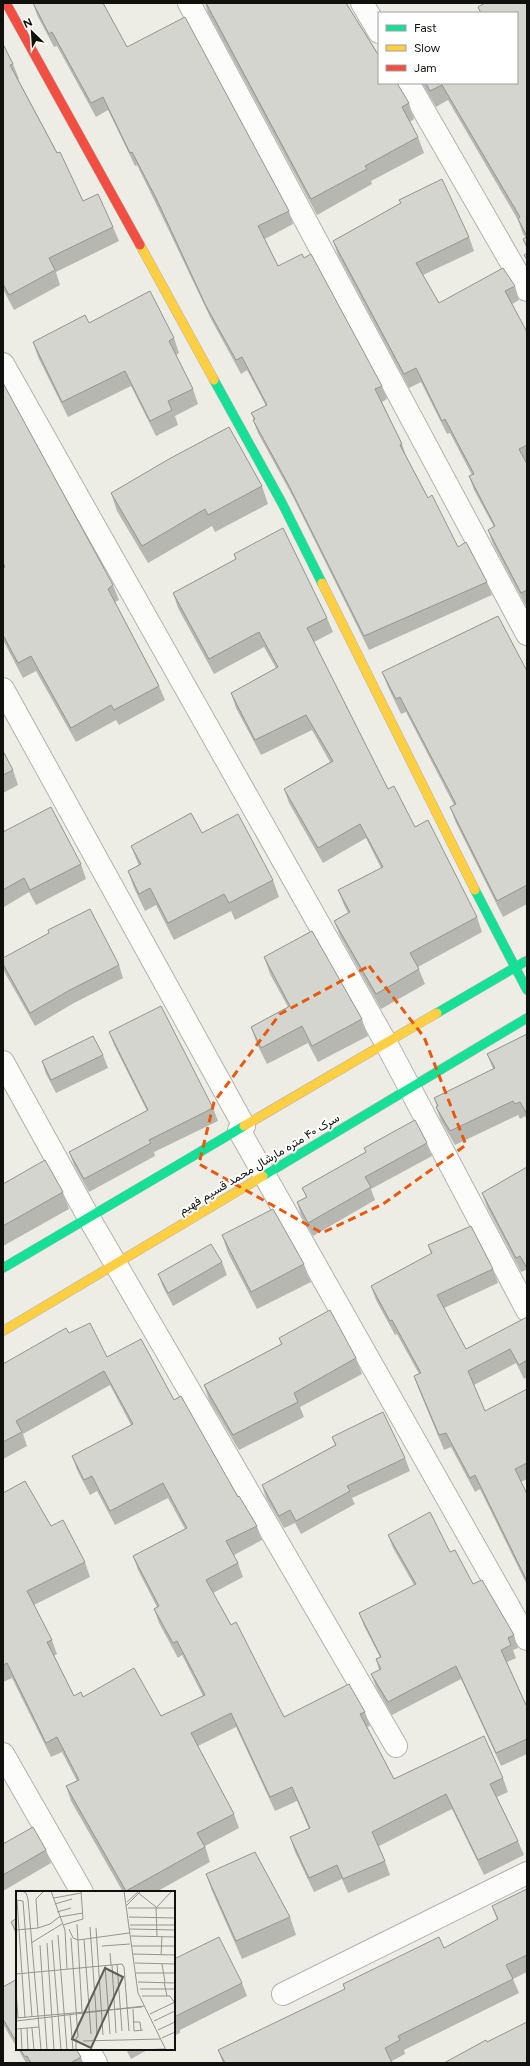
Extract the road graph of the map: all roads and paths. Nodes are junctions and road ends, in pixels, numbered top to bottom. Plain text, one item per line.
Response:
1 (6, 3) edge
2 (189, 3) edge
3 (362, 3) edge
4 (378, 30) edge
5 (409, 84) edge
6 (527, 290) edge
7 (3, 364) edge
8 (527, 634) edge
9 (3, 689) edge
10 (527, 960) edge
11 (514, 968) junction
12 (527, 990) edge
13 (527, 1018) edge
14 (386, 1043) junction
15 (3, 1062) edge
16 (410, 1088) junction
17 (241, 1128) junction
18 (264, 1175) junction
19 (89, 1218) junction
20 (116, 1264) junction
21 (3, 1268) edge
22 (527, 1310) edge
23 (3, 1331) edge
24 (527, 1639) edge
25 (396, 1746) dead end
26 (3, 1754) edge
27 (527, 1873) edge
28 (81, 1891) edge
29 (283, 1994) dead end
30 (89, 2050) edge
31 (96, 2063) edge

1 - 11 street
2 - 8 street
3 - 4 street
5 - 6 street
7 - 14 street
9 - 17 street
10 - 11 street
11 - 12 street
11 - 14 street
13 - 16 street, سرک ۴۰ متره مارشال محمد قسیم فهیم
14 - 16 street
14 - 17 street
15 - 19 street
16 - 18 street, سرک ۴۰ متره مارشال محمد قسیم فهیم
16 - 22 street
17 - 18 street
17 - 19 street
18 - 20 street, سرک ۴۰ متره مارشال محمد قسیم فهیم
18 - 24 street
19 - 20 street
19 - 21 street
20 - 23 street, سرک ۴۰ متره مارشال محمد قسیم فهیم
20 - 25 street
26 - 28 street
27 - 29 street
30 - 31 street

